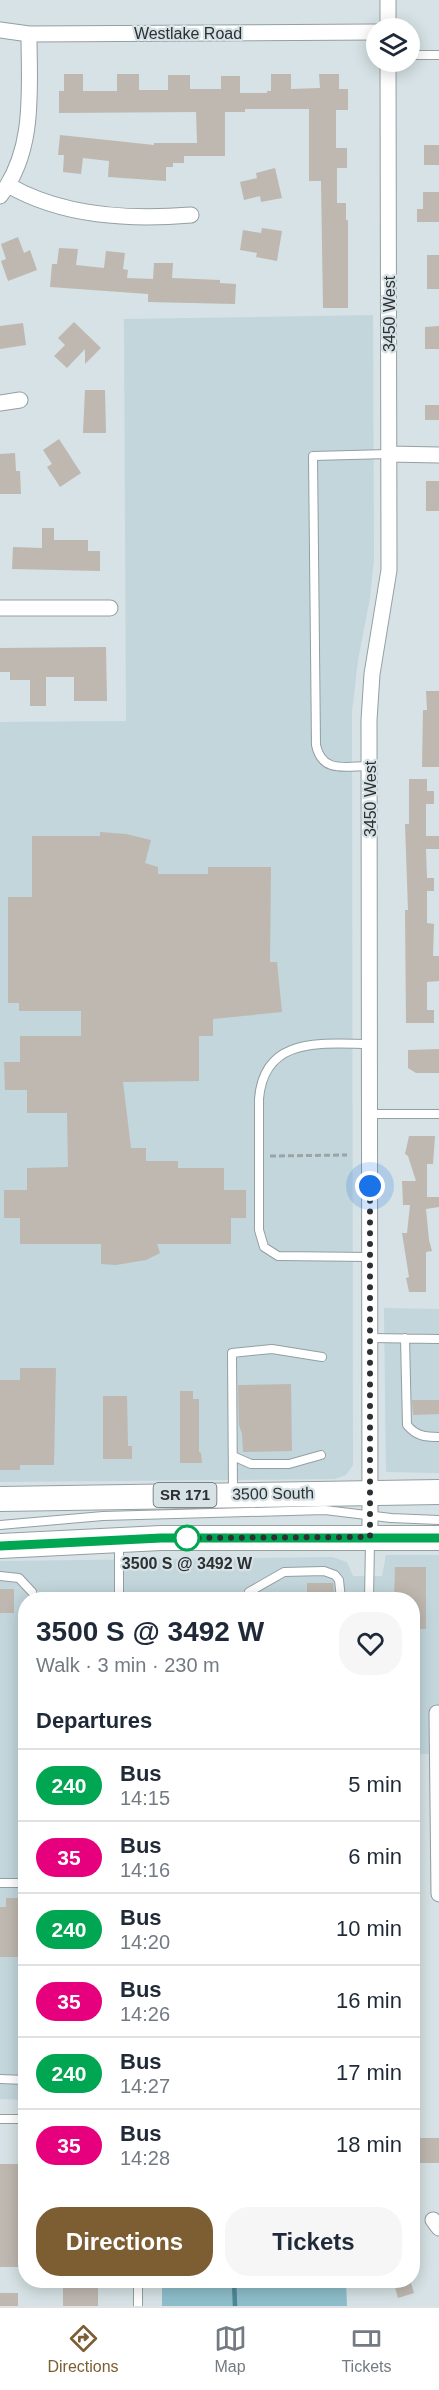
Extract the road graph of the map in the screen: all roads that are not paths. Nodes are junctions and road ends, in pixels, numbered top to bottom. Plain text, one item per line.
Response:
1 (388, 0) edge
2 (388, 18) edge
3 (0, 30) edge
4 (366, 32) edge
5 (29, 34) junction
6 (420, 55) edge
7 (439, 55) edge
8 (388, 72) edge
9 (4, 191) edge
10 (191, 215) dead end
11 (20, 400) dead end
12 (0, 403) edge
13 (389, 454) junction
14 (439, 455) edge
15 (0, 608) edge
16 (110, 608) dead end
17 (370, 766) junction
18 (370, 1044) junction
19 (370, 1114) junction
20 (439, 1114) edge
21 (370, 1257) junction
22 (370, 1338) junction
23 (405, 1338) junction
24 (439, 1339) edge
25 (322, 1358) dead end
26 (439, 1437) edge
27 (321, 1455) dead end
28 (233, 1456) junction
29 (439, 1492) edge
30 (233, 1494) junction
31 (0, 1499) edge
32 (370, 1515) junction
33 (439, 1520) edge
34 (0, 1525) edge
35 (439, 1538) edge
36 (119, 1539) junction
37 (0, 1546) edge
38 (0, 1576) edge
39 (32, 1592) dead end
40 (119, 1592) edge
41 (249, 1592) dead end
42 (340, 1592) edge
43 (369, 1592) edge
44 (437, 1713) dead end
45 (438, 1772) edge
46 (0, 1883) edge
47 (18, 1883) edge
48 (439, 1894) edge
49 (0, 2079) edge
50 (18, 2080) edge
51 (0, 2120) edge
52 (18, 2120) edge
53 (138, 2288) edge
54 (138, 2306) edge

1 - 2 street
3 - 5 street, Westlake Road
4 - 5 street, Westlake Road
5 - 9 street
6 - 7 lane
8 - 13 street, 3450 West
9 - 10 street
11 - 12 street
13 - 14 street
13 - 17 street, 3450 West
13 - 17 lane
15 - 16 street
17 - 18 street, 3450 West
18 - 19 street, 3450 West
18 - 21 lane
19 - 20 lane
19 - 21 street, 3450 West
21 - 22 street, 3450 West
22 - 23 lane
22 - 32 street, 3450 West
23 - 24 lane
23 - 26 lane
25 - 28 lane
27 - 28 lane
28 - 30 lane
29 - 32 main road, 3500 South / SR 171
30 - 31 main road, 3500 South / SR 171
30 - 32 main road, 3500 South / SR 171
32 - 33 lane
32 - 34 lane
32 - 35 main road, 3500 South / SR 171
32 - 36 main road, 3500 South / SR 171
32 - 43 lane
36 - 37 main road, 3500 South / SR 171
36 - 40 lane
38 - 39 lane
41 - 42 lane
44 - 45 street
45 - 48 street
46 - 47 lane
49 - 50 lane
51 - 52 lane
53 - 54 lane

